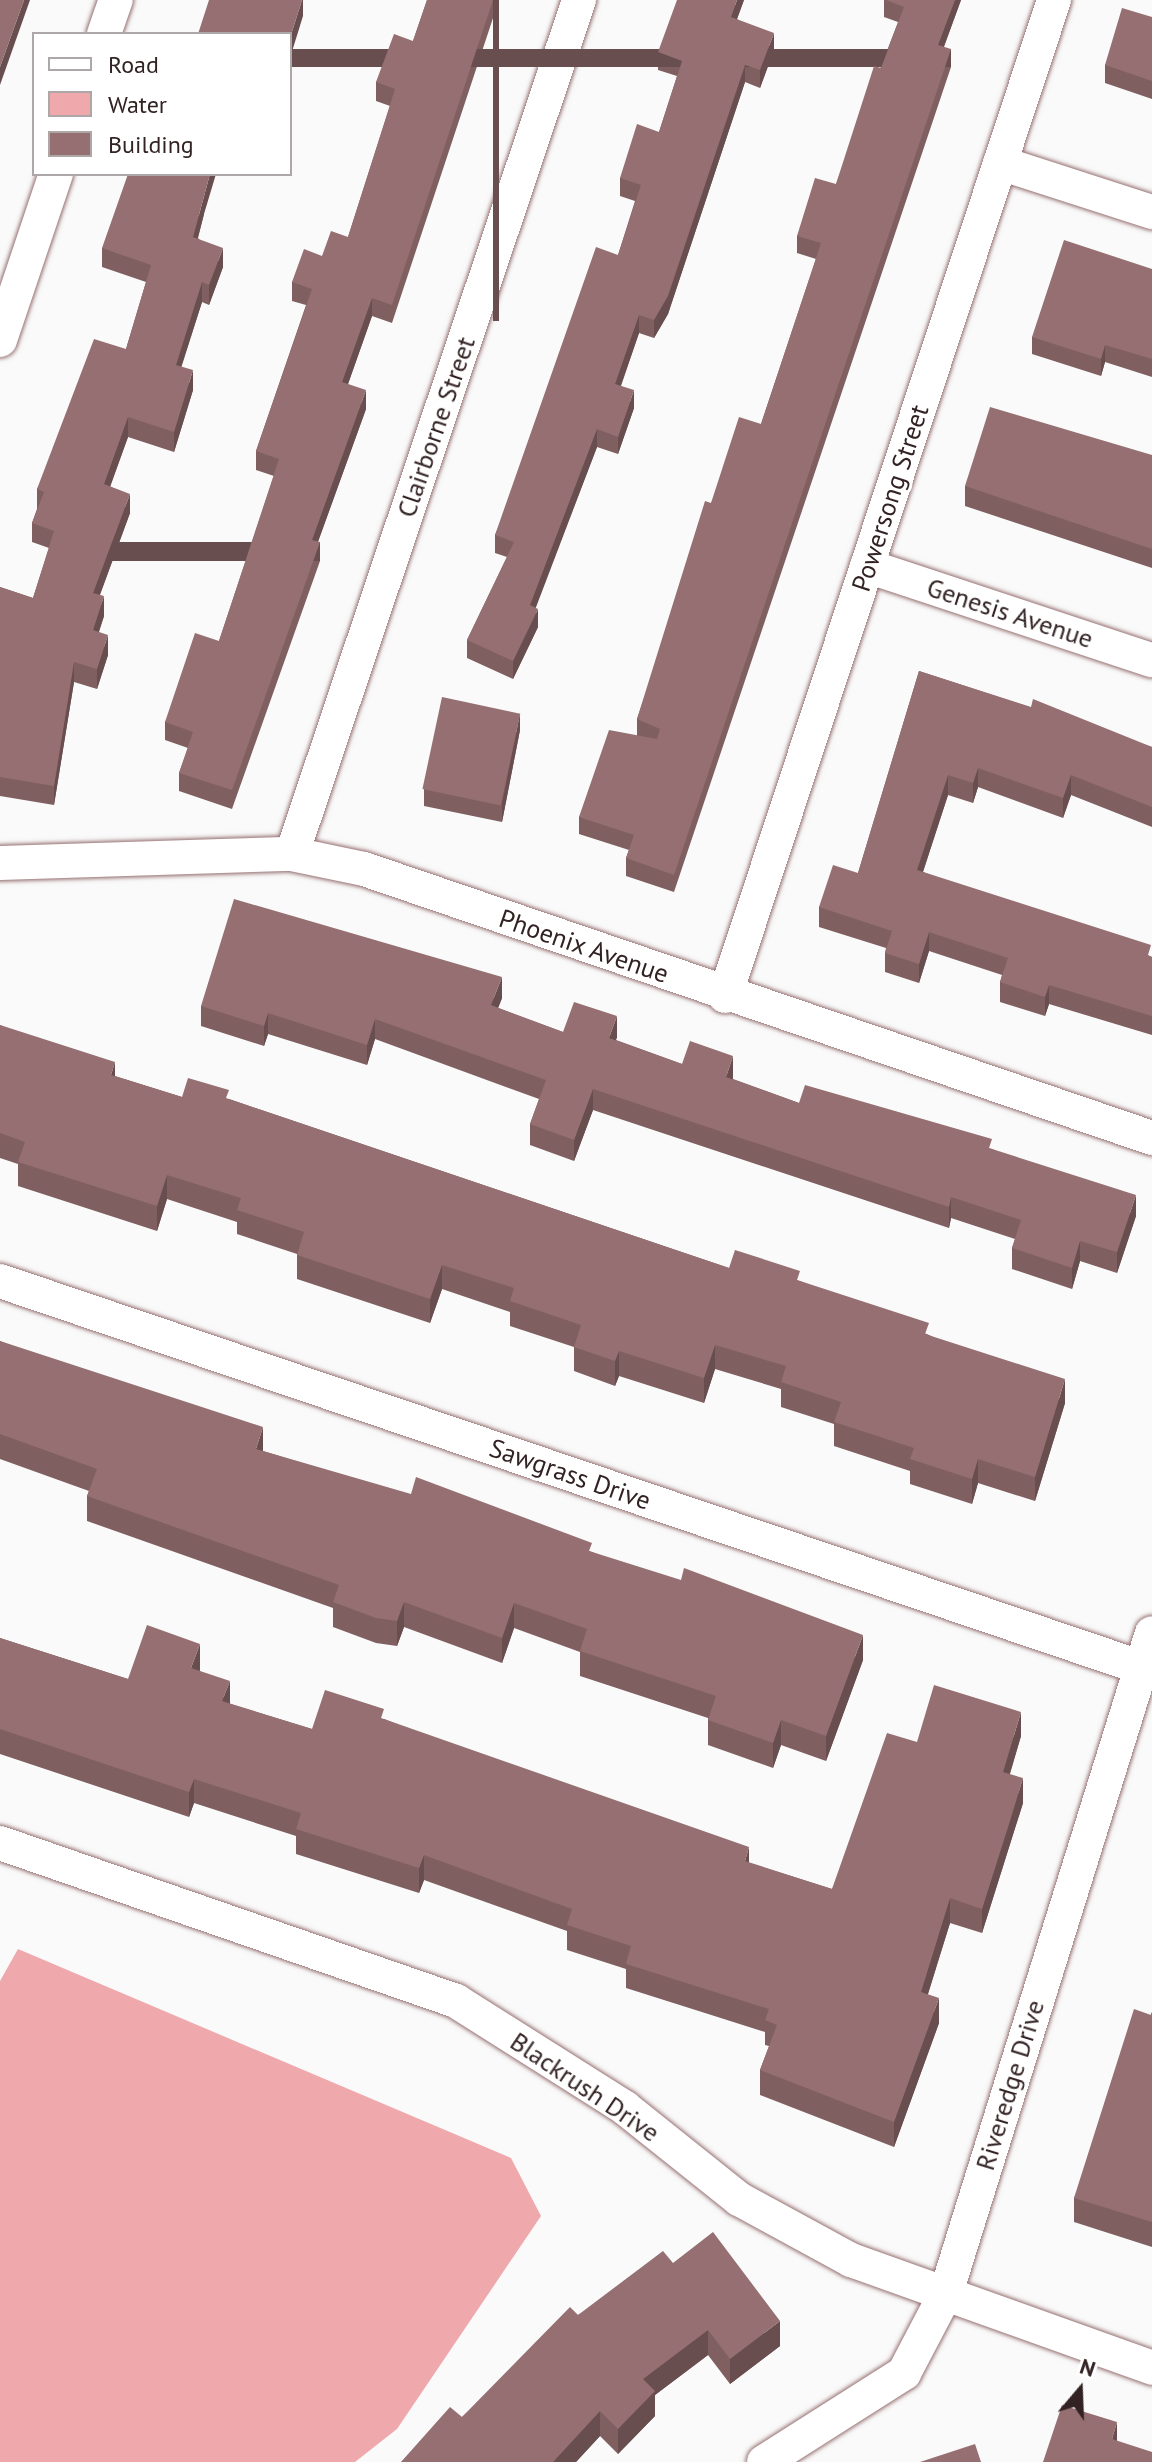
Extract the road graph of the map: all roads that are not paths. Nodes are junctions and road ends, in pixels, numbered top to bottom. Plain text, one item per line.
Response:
1 (116, 0) edge
2 (579, 0) edge
3 (1054, 0) edge
4 (105, 32) edge
5 (1000, 163) junction
6 (55, 176) edge
7 (1152, 212) edge
8 (0, 340) edge
9 (867, 566) junction
10 (1152, 660) edge
11 (292, 854) junction
12 (0, 863) edge
13 (725, 996) junction
14 (1152, 1138) edge
15 (0, 1281) edge
16 (1152, 1633) edge
17 (1140, 1667) junction
18 (0, 1843) edge
19 (946, 2293) junction
20 (1152, 2368) edge
21 (764, 2462) edge

1 - 4 street
2 - 11 street, Clairborne Street
3 - 5 street, Powersong Street
5 - 7 street
5 - 9 street, Powersong Street
6 - 8 street
9 - 10 street, Genesis Avenue
9 - 13 street, Powersong Street
11 - 12 street, Phoenix Avenue
11 - 13 street, Phoenix Avenue
13 - 14 street, Phoenix Avenue
15 - 17 street, Sawgrass Drive
16 - 17 street, Riveredge Drive
17 - 19 street, Riveredge Drive
18 - 19 street, Blackrush Drive
19 - 20 street, Blackrush Drive
19 - 21 street, Riveredge Drive

